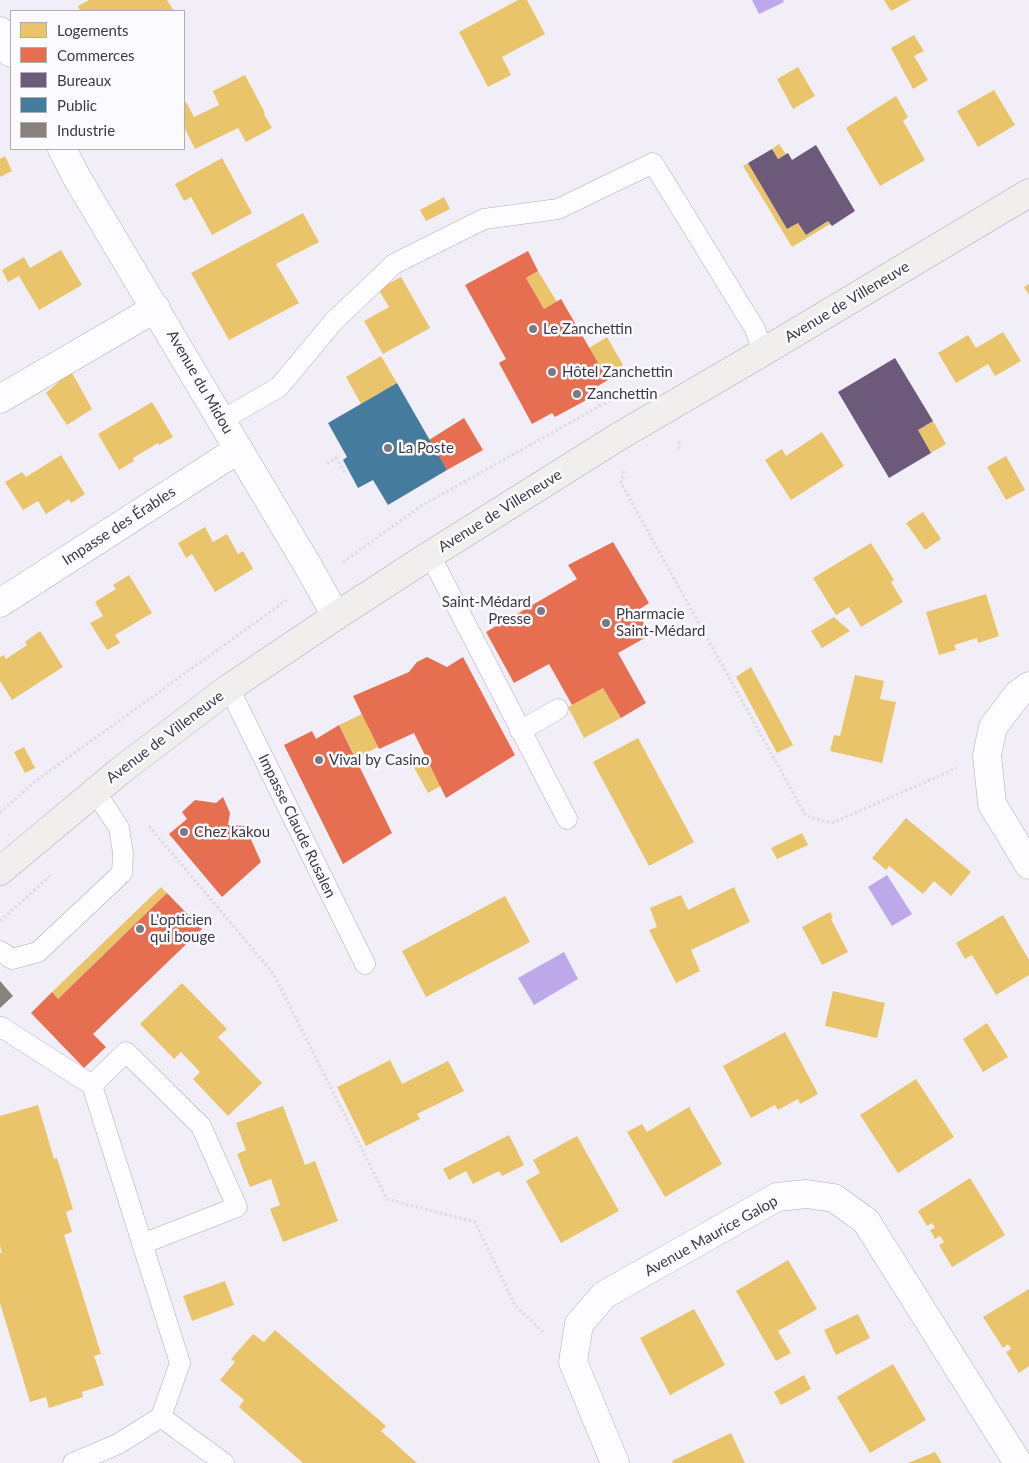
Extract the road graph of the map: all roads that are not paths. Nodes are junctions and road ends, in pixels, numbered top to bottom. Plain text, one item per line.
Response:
1 (0, 32) edge
2 (10, 51) edge
3 (63, 150) edge
4 (1029, 193) edge
5 (156, 308) junction
6 (763, 352) junction
7 (0, 399) edge
8 (222, 420) junction
9 (239, 448) junction
10 (430, 555) junction
11 (0, 603) edge
12 (336, 616) junction
13 (1029, 686) edge
14 (229, 688) junction
15 (558, 709) dead end
16 (520, 731) junction
17 (95, 791) junction
18 (567, 819) dead end
19 (1029, 865) edge
20 (0, 871) edge
21 (0, 951) edge
22 (365, 964) dead end
23 (0, 1029) edge
24 (92, 1085) junction
25 (142, 1244) junction
26 (161, 1417) junction
27 (74, 1463) edge
28 (224, 1463) edge
29 (615, 1463) edge
30 (1018, 1463) edge

1 - 2 street
3 - 5 street, Avenue du Midou
4 - 6 main road, Avenue de Villeneuve
5 - 7 street
5 - 8 street, Avenue du Midou
6 - 8 lane
6 - 10 main road, Avenue de Villeneuve
8 - 9 street, Avenue du Midou
9 - 11 street, Impasse des Érables
9 - 12 street, Avenue du Midou
10 - 12 main road, Avenue de Villeneuve
10 - 16 lane
12 - 14 main road, Avenue de Villeneuve
13 - 19 street
14 - 17 main road, Avenue de Villeneuve
14 - 22 lane, Impasse Claude Rusalen
15 - 16 lane
16 - 18 lane
17 - 20 main road, Avenue de Villeneuve
17 - 21 lane
23 - 24 lane
24 - 25 lane
24 - 25 lane
25 - 26 lane
26 - 27 lane
26 - 28 lane
29 - 30 street, Avenue Maurice Galop

